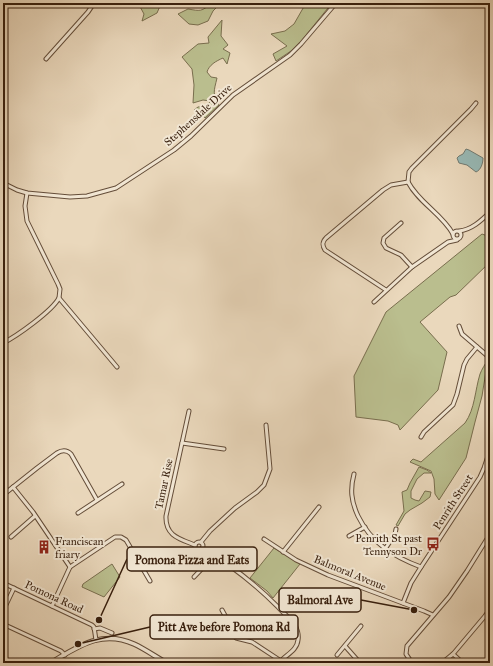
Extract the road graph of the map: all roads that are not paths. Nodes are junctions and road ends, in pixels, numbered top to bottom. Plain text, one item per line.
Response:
1 (94, 3) edge
2 (336, 3) edge
3 (46, 59) dead end
4 (476, 103) dead end
5 (408, 182) junction
6 (3, 183) edge
7 (27, 193) junction
8 (490, 212) edge
9 (401, 223) dead end
10 (449, 227) junction
11 (466, 230) junction
12 (458, 231) junction
13 (453, 235) junction
14 (461, 237) junction
15 (457, 240) junction
16 (448, 242) junction
17 (412, 266) junction
18 (386, 290) junction
19 (59, 298) junction
20 (374, 302) dead end
21 (459, 326) dead end
22 (3, 343) edge
23 (477, 347) junction
24 (490, 358) edge
25 (117, 367) dead end
26 (189, 411) dead end
27 (266, 425) dead end
28 (421, 437) dead end
29 (182, 443) junction
30 (224, 449) dead end
31 (490, 450) edge
32 (354, 474) dead end
33 (122, 484) dead end
34 (13, 487) junction
35 (3, 495) edge
36 (97, 500) junction
37 (319, 507) dead end
38 (78, 513) dead end
39 (35, 516) junction
40 (365, 527) junction
41 (396, 529) dead end
42 (490, 534) edge
43 (349, 536) dead end
44 (10, 537) dead end
45 (264, 539) dead end
46 (201, 542) junction
47 (195, 545) junction
48 (202, 548) junction
49 (386, 549) junction
50 (283, 552) junction
51 (215, 555) junction
52 (70, 567) junction
53 (421, 567) junction
54 (194, 577) dead end
55 (150, 581) dead end
56 (3, 583) edge
57 (14, 588) junction
58 (403, 603) junction
59 (52, 606) junction
60 (490, 609) edge
61 (222, 610) dead end
62 (3, 611) edge
63 (433, 615) junction
64 (3, 624) edge
65 (361, 626) dead end
66 (94, 629) junction
67 (112, 633) dead end
68 (96, 640) junction
69 (345, 646) junction
70 (453, 654) junction
71 (65, 655) junction
72 (337, 655) dead end
73 (280, 662) edge
74 (50, 663) edge
75 (166, 663) edge
76 (360, 663) edge
77 (412, 663) edge
78 (442, 663) edge
79 (463, 663) edge

1 - 3 street
2 - 7 street, Stephensdale Drive
4 - 5 street
5 - 10 street
5 - 18 street
6 - 7 street, Stephensdale Drive
7 - 19 street
8 - 11 street
9 - 17 street
10 - 12 street
10 - 13 street
11 - 12 street
11 - 14 street
12 - 13 street
12 - 14 street
13 - 15 street
13 - 16 street
14 - 15 street
15 - 16 street
16 - 17 street
17 - 18 street
18 - 20 street
19 - 22 street
19 - 25 street
21 - 23 street
23 - 24 street
23 - 28 street
26 - 29 street, Tamar Rise
27 - 46 street
29 - 30 street
29 - 47 street, Tamar Rise
31 - 53 street, Penrith Street
32 - 40 street
33 - 36 street
34 - 35 street
34 - 36 street
34 - 39 street
36 - 38 street
37 - 50 street
39 - 44 street
39 - 52 street
40 - 43 street
40 - 49 street
41 - 49 street
42 - 63 street
45 - 50 street, Balmoral Avenue
46 - 47 street
46 - 48 street
47 - 48 street
48 - 51 street
49 - 53 street
50 - 58 street, Balmoral Avenue
51 - 54 street
51 - 73 street
52 - 55 street
52 - 59 street
53 - 58 street, Penrith Street
56 - 57 street, Pomona Road
57 - 59 street, Pomona Road
57 - 62 street
58 - 63 street, Balmoral Avenue
59 - 66 street, Pomona Road
60 - 70 street
61 - 73 street
63 - 77 street
64 - 71 street
65 - 69 street
66 - 67 street, Pomona Road
66 - 68 street
68 - 71 street
68 - 75 street
69 - 72 street
69 - 76 street
70 - 78 street
70 - 79 street
71 - 74 street

